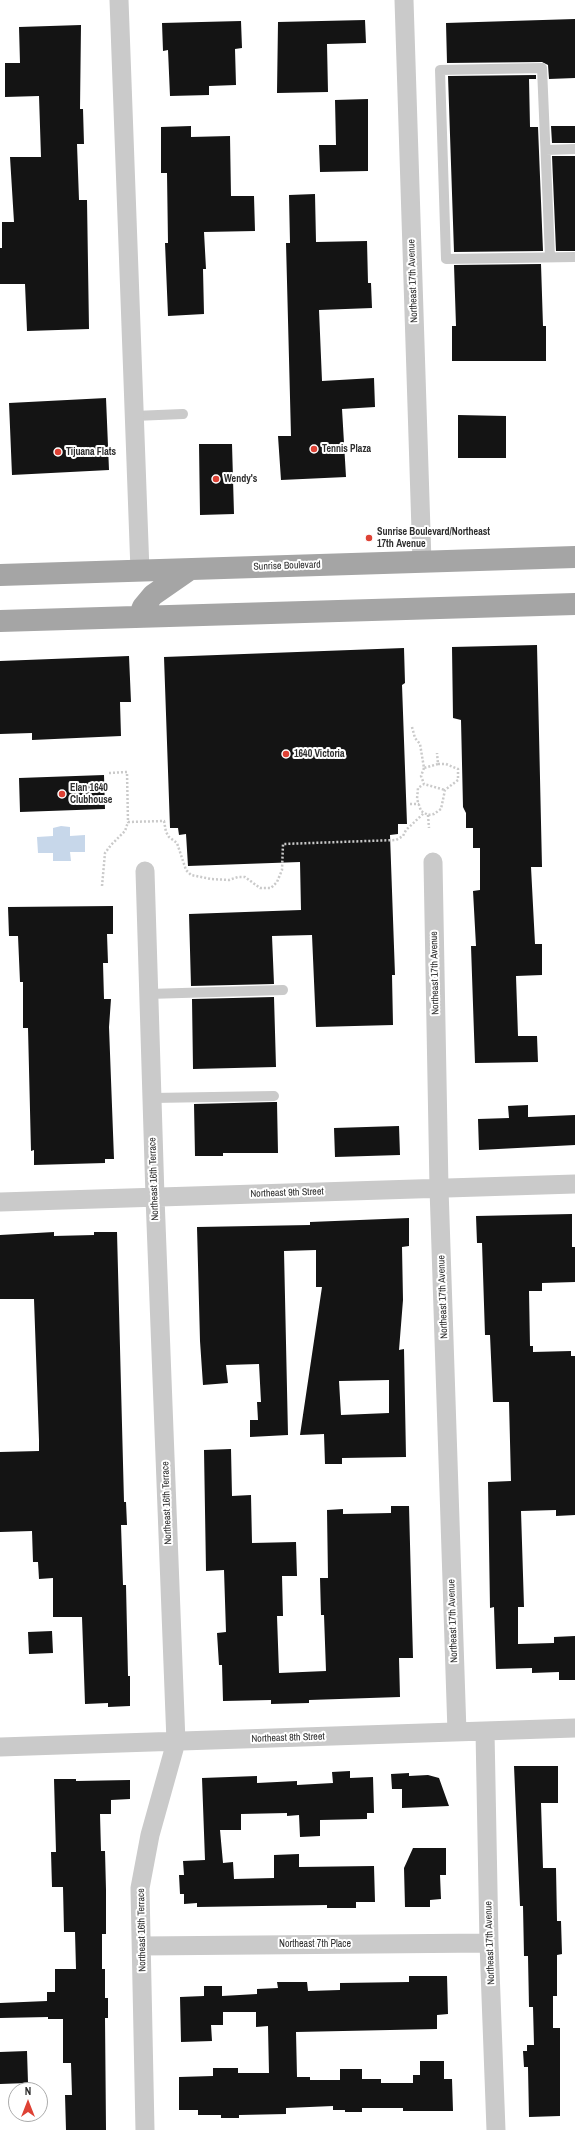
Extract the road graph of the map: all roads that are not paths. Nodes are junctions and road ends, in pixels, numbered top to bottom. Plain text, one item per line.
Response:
1 (119, 0) edge
2 (404, 0) edge
3 (575, 149) edge
4 (546, 150) junction
5 (550, 257) junction
6 (575, 257) edge
7 (183, 414) dead end
8 (134, 416) junction
9 (575, 557) edge
10 (422, 562) junction
11 (189, 570) junction
12 (140, 571) junction
13 (0, 575) edge
14 (571, 601) edge
15 (138, 617) junction
16 (0, 621) edge
17 (433, 862) dead end
18 (145, 871) dead end
19 (283, 990) dead end
20 (148, 994) junction
21 (274, 1096) dead end
22 (152, 1098) junction
23 (575, 1184) edge
24 (439, 1188) junction
25 (155, 1197) junction
26 (0, 1202) edge
27 (575, 1728) edge
28 (485, 1731) junction
29 (457, 1732) junction
30 (176, 1742) junction
31 (0, 1747) edge
32 (489, 1943) junction
33 (142, 1946) junction
34 (145, 2130) edge
35 (496, 2130) edge

1 - 8 street
2 - 10 street, Northeast 17th Avenue
3 - 4 lane
4 - 5 lane
4 - 5 lane
5 - 6 lane
7 - 8 lane
8 - 12 street
9 - 10 main road, Sunrise Boulevard
10 - 11 main road, Sunrise Boulevard
11 - 12 main road, Sunrise Boulevard
11 - 15 main road
12 - 13 main road, Sunrise Boulevard
14 - 15 main road
15 - 16 main road
17 - 24 street, Northeast 17th Avenue
18 - 20 street, Northeast 16th Terrace
19 - 20 lane
20 - 22 street, Northeast 16th Terrace
21 - 22 lane
22 - 25 street, Northeast 16th Terrace
23 - 24 street, Northeast 9th Street
24 - 25 street, Northeast 9th Street
24 - 29 street, Northeast 17th Avenue
25 - 26 street, Northeast 9th Street
25 - 30 street, Northeast 16th Terrace
27 - 28 street, Northeast 8th Street
28 - 29 street, Northeast 8th Street
28 - 32 street, Northeast 17th Avenue
29 - 30 street, Northeast 8th Street
30 - 31 street, Northeast 8th Street
30 - 33 street, Northeast 16th Terrace
32 - 33 street, Northeast 7th Place
32 - 35 street, Northeast 17th Avenue
33 - 34 street, Northeast 16th Terrace

